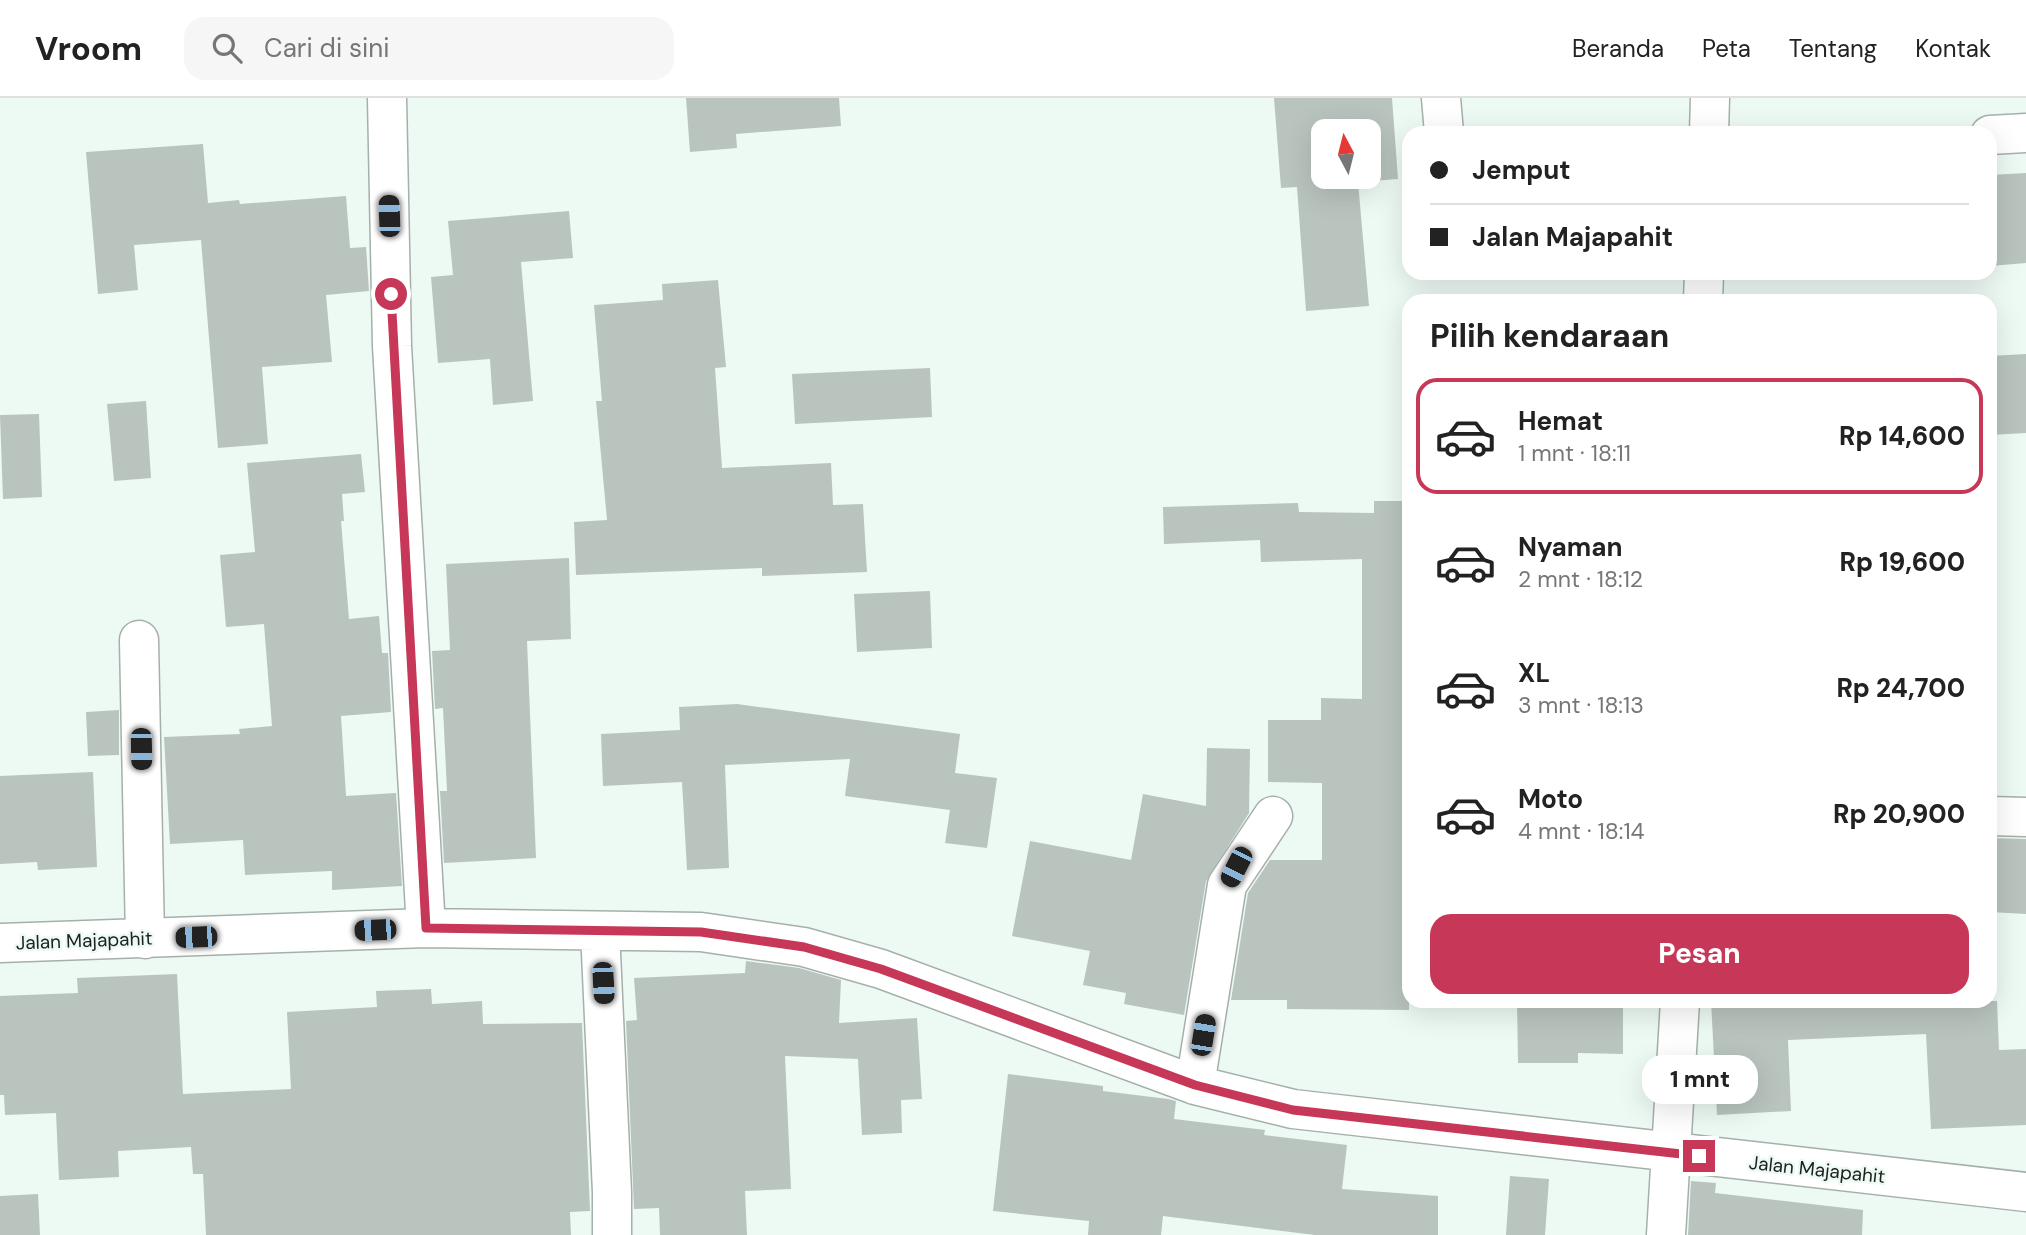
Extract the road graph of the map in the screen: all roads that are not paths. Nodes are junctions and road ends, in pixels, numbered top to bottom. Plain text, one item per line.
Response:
1 (387, 98) edge
2 (1441, 98) edge
3 (1710, 98) edge
4 (1443, 126) edge
5 (1709, 126) edge
6 (2026, 133) edge
7 (1997, 135) edge
8 (139, 640) dead end
9 (1273, 816) dead end
10 (1997, 816) edge
11 (2026, 817) edge
12 (426, 928) junction
13 (600, 931) junction
14 (145, 939) junction
15 (0, 943) edge
16 (1680, 1008) edge
17 (1195, 1085) junction
18 (1672, 1153) junction
19 (2026, 1192) edge
20 (612, 1235) edge
21 (1666, 1235) edge

1 - 12 street
2 - 4 street
3 - 5 street
6 - 7 street
8 - 14 street
9 - 17 street
10 - 11 street
12 - 13 street, Jalan Majapahit
12 - 14 street, Jalan Majapahit
13 - 17 street, Jalan Majapahit
13 - 20 street
14 - 15 street, Jalan Majapahit
16 - 18 street
17 - 18 street, Jalan Majapahit
18 - 19 street, Jalan Majapahit
18 - 21 street

